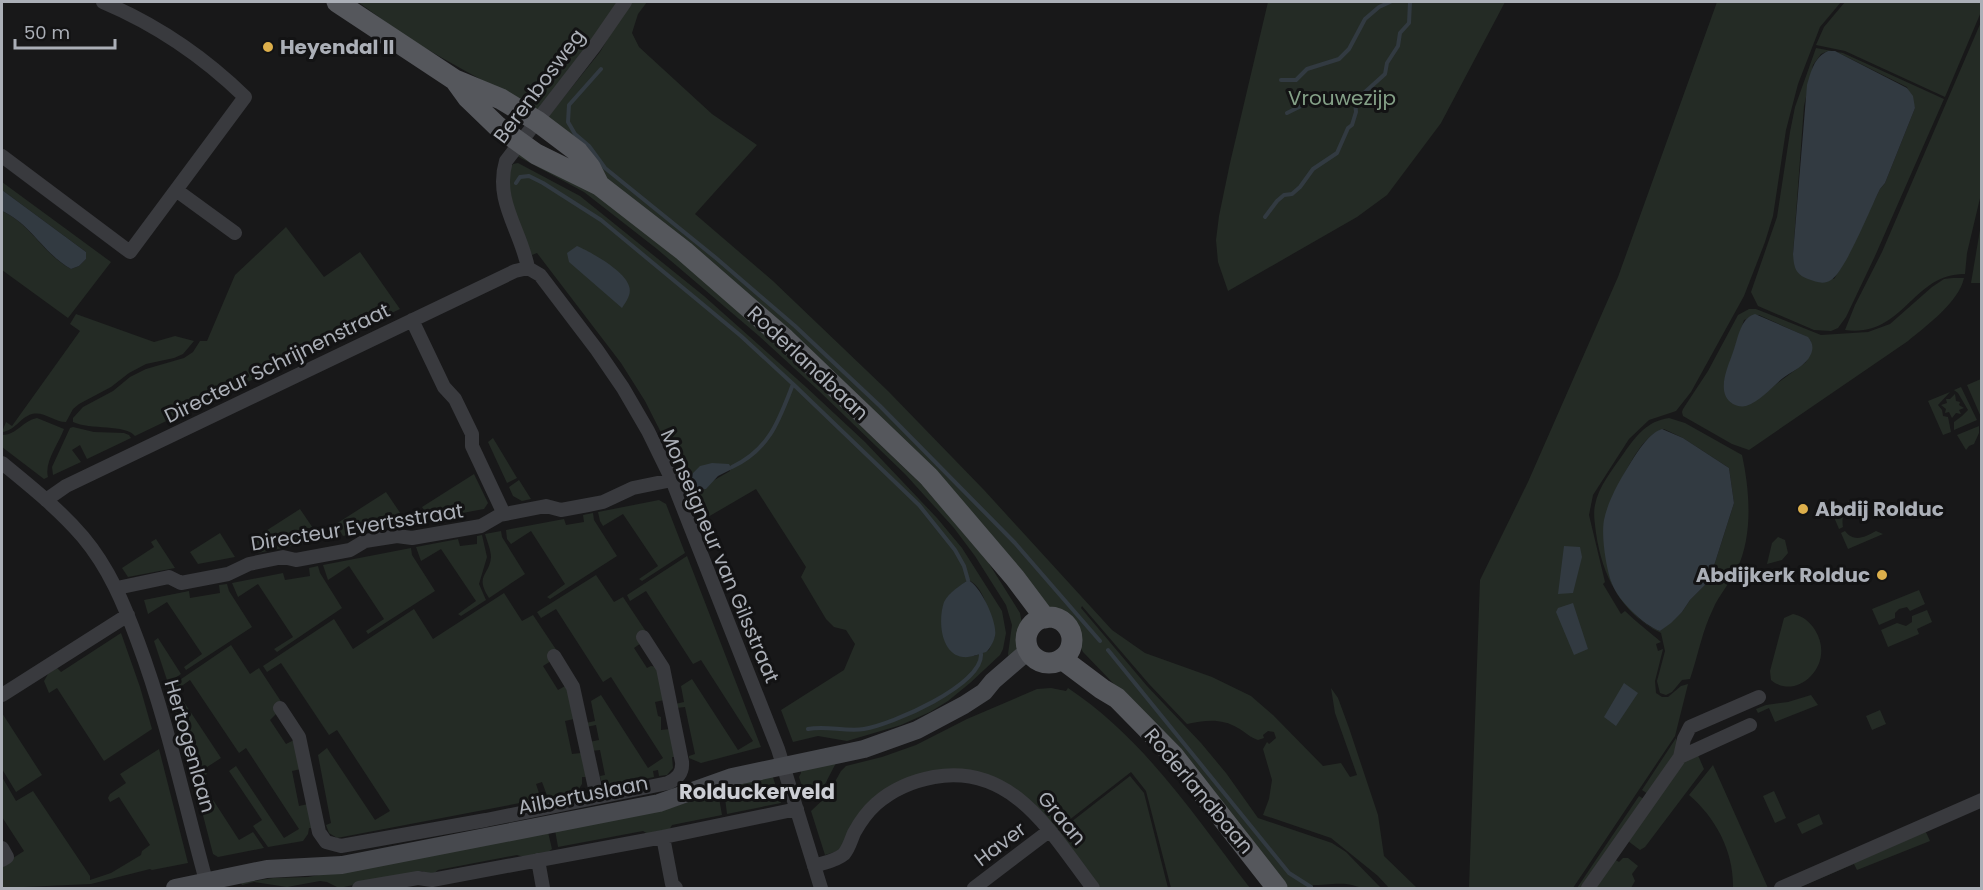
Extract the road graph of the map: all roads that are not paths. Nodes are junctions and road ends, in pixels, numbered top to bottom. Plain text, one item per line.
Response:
1 (103, 2) edge
2 (337, 2) edge
3 (625, 2) edge
4 (455, 80) junction
5 (537, 121) junction
6 (520, 142) junction
7 (2, 156) edge
8 (599, 185) junction
9 (176, 190) junction
10 (235, 233) dead end
11 (528, 268) junction
12 (412, 320) junction
13 (2, 463) edge
14 (672, 480) junction
15 (46, 500) junction
16 (504, 514) junction
17 (117, 588) junction
18 (128, 615) junction
19 (1038, 622) junction
20 (643, 637) dead end
21 (1066, 653) junction
22 (1032, 655) junction
23 (554, 656) dead end
24 (2, 695) edge
25 (1759, 697) dead end
26 (280, 708) dead end
27 (1750, 725) dead end
28 (1680, 757) junction
29 (784, 765) junction
30 (597, 797) junction
31 (1982, 800) edge
32 (797, 809) junction
33 (549, 816) junction
34 (1049, 831) junction
35 (663, 837) junction
36 (2, 848) edge
37 (2, 860) edge
38 (538, 860) junction
39 (814, 866) junction
40 (410, 884) edge
41 (207, 885) edge
42 (175, 888) edge
43 (358, 888) edge
44 (543, 888) edge
45 (676, 888) edge
46 (821, 888) edge
47 (974, 888) edge
48 (1093, 888) edge
49 (1278, 888) edge
50 (1588, 888) edge
51 (1781, 888) edge

1 - 9 street
2 - 4 main road, Roderlandbaan
3 - 5 street, Berenbosweg
4 - 5 main road, Roderlandbaan
4 - 6 main road, Roderlandbaan
5 - 6 street, Berenbosweg
5 - 8 main road, Roderlandbaan
6 - 8 main road, Roderlandbaan
6 - 11 street, Berenbosweg
7 - 9 street
8 - 19 main road, Roderlandbaan
9 - 10 street
11 - 12 street, Directeur Schrijnenstraat
11 - 14 street, Monseigneur van Gilsstraat
12 - 15 street, Directeur Schrijnenstraat
12 - 16 street
13 - 15 street, Hertogenlaan
14 - 16 street, Directeur Evertsstraat
14 - 29 street, Monseigneur van Gilsstraat
15 - 17 street, Hertogenlaan
16 - 17 street, Directeur Evertsstraat
17 - 18 street, Hertogenlaan
18 - 24 street
18 - 41 street, Hertogenlaan
19 - 21 main road
19 - 22 main road
20 - 30 street, Ailbertuslaan
21 - 22 main road
21 - 49 main road, Roderlandbaan
22 - 29 main road, Ailbertuslaan
23 - 30 street, Ailbertuslaan
25 - 28 street
26 - 33 street, Ailbertuslaan
27 - 28 street
28 - 50 street
29 - 32 street, Monseigneur van Gilsstraat
29 - 33 main road, Ailbertuslaan
30 - 33 street, Ailbertuslaan
31 - 51 street
32 - 35 street
32 - 39 street, Monseigneur van Gilsstraat
33 - 41 main road, Ailbertuslaan
34 - 39 street, Graan
34 - 47 street, Haver
34 - 48 street, Graan
35 - 38 street
35 - 45 street
36 - 37 street
38 - 40 street
38 - 44 street
39 - 46 street, Monseigneur van Gilsstraat
40 - 43 street
41 - 42 main road, Ailbertuslaan

